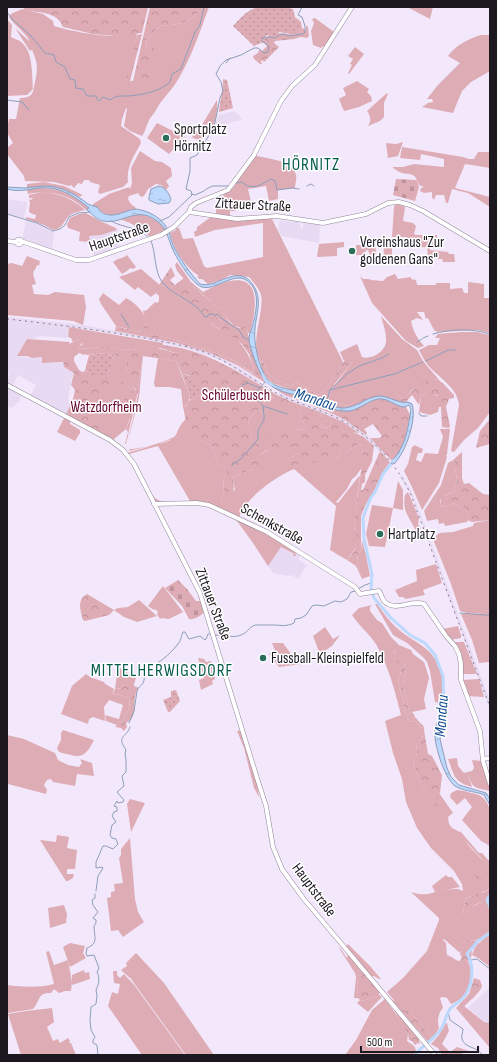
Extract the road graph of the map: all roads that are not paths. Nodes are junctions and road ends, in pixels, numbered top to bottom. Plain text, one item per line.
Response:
1 (352, 7) edge
2 (189, 212) junction
3 (8, 241) edge
4 (490, 251) edge
5 (7, 385) edge
6 (154, 504) junction
7 (242, 730) joint
8 (490, 758) edge
9 (482, 759) junction
10 (490, 784) edge
11 (434, 1053) edge

1 - 2 main road, Hauptstraße
2 - 3 main road, Hauptstraße
2 - 4 main road, Zittauer Straße
5 - 6 main road, Zittauer Straße
6 - 7 main road, Zittauer Straße
6 - 9 main road, Schenkstraße
7 - 11 main road, Hauptstraße
8 - 9 main road
9 - 10 main road

